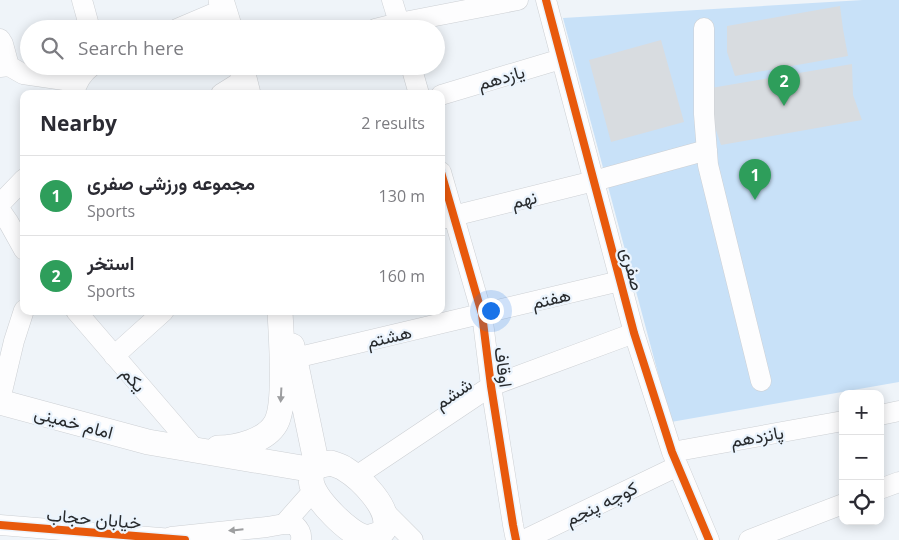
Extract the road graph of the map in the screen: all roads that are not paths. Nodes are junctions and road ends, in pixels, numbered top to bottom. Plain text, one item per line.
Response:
1 (82, 0) edge
2 (392, 0) edge
3 (518, 0) edge
4 (546, 0) edge
5 (224, 8) edge
6 (88, 20) edge
7 (197, 20) edge
8 (398, 20) edge
9 (427, 20) edge
10 (704, 28) dead end
11 (0, 39) edge
12 (562, 59) junction
13 (5, 66) edge
14 (20, 73) edge
15 (27, 75) edge
16 (83, 75) edge
17 (414, 75) edge
18 (245, 80) edge
19 (75, 88) edge
20 (229, 90) edge
21 (418, 90) edge
22 (445, 94) edge
23 (707, 150) junction
24 (594, 181) junction
25 (20, 183) edge
26 (445, 198) edge
27 (0, 204) edge
28 (0, 210) edge
29 (448, 218) edge
30 (20, 243) edge
31 (620, 281) junction
32 (482, 314) junction
33 (22, 315) edge
34 (79, 315) edge
35 (160, 315) edge
36 (280, 315) edge
37 (285, 315) edge
38 (634, 333) junction
39 (114, 356) junction
40 (295, 358) junction
41 (761, 381) dead end
42 (491, 386) junction
43 (0, 401) edge
44 (899, 411) edge
45 (884, 413) edge
46 (839, 422) edge
47 (148, 442) junction
48 (193, 447) junction
49 (675, 459) junction
50 (315, 475) junction
51 (355, 477) junction
52 (839, 506) edge
53 (284, 524) junction
54 (0, 525) edge
55 (370, 534) edge
56 (162, 538) junction
57 (185, 540) edge
58 (301, 540) edge
59 (413, 540) edge
60 (516, 540) edge
61 (524, 540) edge
62 (709, 540) edge
63 (749, 540) edge

1 - 6 street
2 - 8 street
3 - 9 street
4 - 12 street, صفری
5 - 7 street
10 - 23 street
11 - 13 street
12 - 22 street, یازدهم
12 - 24 street, صفری
13 - 14 street
15 - 19 street
16 - 19 street
17 - 21 street
18 - 20 street
23 - 24 street, نهم
23 - 41 street
24 - 29 street, نهم
24 - 31 street, صفری
25 - 27 street
26 - 29 street, اوقاف
28 - 30 street
29 - 32 street, اوقاف
31 - 32 street, هفتم
31 - 38 street, صفری
32 - 40 street, هشتم
32 - 42 street, اوقاف
33 - 43 street
34 - 39 street, یکم
35 - 39 street
36 -> 48 main road
37 - 40 main road
38 - 42 street, ششم
38 - 49 street, صفری
39 - 48 street, یکم
40 - 50 main road
42 - 51 street, ششم
42 - 60 street, اوقاف
43 - 47 main road, امام خمینی
44 - 45 street
46 - 49 street, پانزدهم
47 - 48 main road
47 - 50 main road
49 - 61 street, کوچه پنجم
49 - 62 street, صفری
50 - 51 main road
50 - 53 street
50 - 55 main road
51 - 55 main road
52 - 63 street
53 -> 56 street
53 - 58 street
54 - 56 street, خیابان حجاب
55 - 59 street
56 - 57 street, خیابان حجاب

